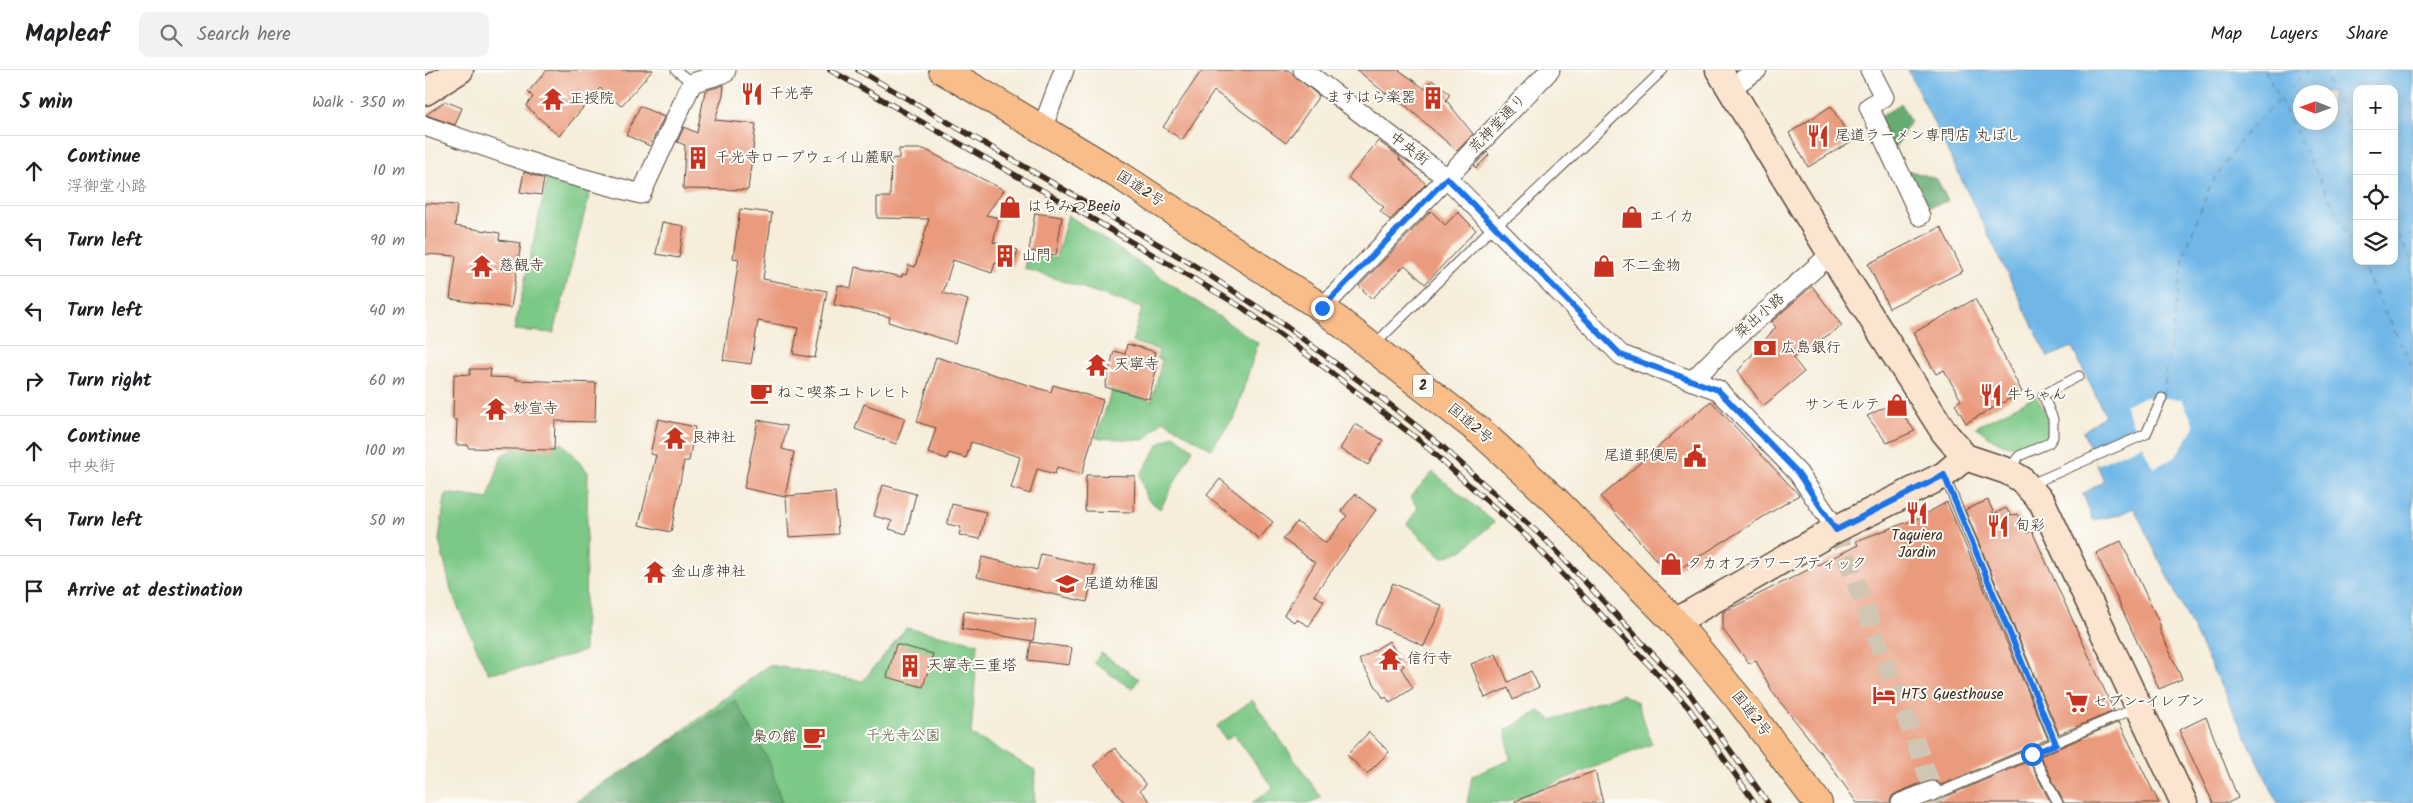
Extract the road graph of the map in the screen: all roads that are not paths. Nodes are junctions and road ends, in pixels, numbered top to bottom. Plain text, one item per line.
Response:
1 (460, 70) edge
2 (676, 70) edge
3 (726, 70) edge
4 (943, 70) edge
5 (1063, 70) edge
6 (1303, 70) edge
7 (1550, 70) edge
8 (1663, 70) edge
9 (1757, 70) edge
10 (1870, 70) edge
11 (1724, 79) edge
12 (692, 83) junction
13 (425, 92) edge
14 (425, 126) edge
15 (1042, 129) junction
16 (1447, 178) junction
17 (1919, 216) dead end
18 (1495, 225) junction
19 (1831, 254) junction
20 (1322, 308) junction
21 (1373, 346) junction
22 (2079, 376) dead end
23 (1692, 381) junction
24 (2162, 398) dead end
25 (1965, 457) junction
26 (2007, 471) junction
27 (1944, 475) junction
28 (2029, 485) junction
29 (1836, 530) junction
30 (1675, 622) junction
31 (2140, 706) junction
32 (2056, 744) junction
33 (2032, 754) junction
34 (1933, 793) joint
35 (1818, 803) edge
36 (1901, 803) edge
37 (2058, 803) edge
38 (2184, 803) edge

1 - 13 street
2 - 12 lane
3 - 12 street
4 - 15 highway, 国道2号 / 2
5 - 15 street
6 - 16 street, 中央街
7 - 16 street, 荒神堂通り
8 - 18 lane
9 - 11 street
10 - 17 street
11 - 19 street
12 - 14 street
15 - 20 highway, 国道2号 / 2
16 - 18 street, 中央街
16 - 20 street, 荒神堂通り
18 - 21 lane
18 - 23 street, 中央街
19 - 23 street, 築出小路
19 - 25 street
20 - 21 highway, 国道2号 / 2
21 - 30 highway, 国道2号 / 2
22 - 26 lane
23 - 29 street, 中央街
24 - 28 lane
25 - 26 street
25 - 27 street
26 - 28 street
27 - 29 street
27 - 32 lane
28 - 31 street
29 - 30 street
30 - 35 highway, 国道2号 / 2
31 - 32 lane
31 - 38 street
32 - 33 lane
33 - 34 lane
33 - 37 lane
34 - 36 street

